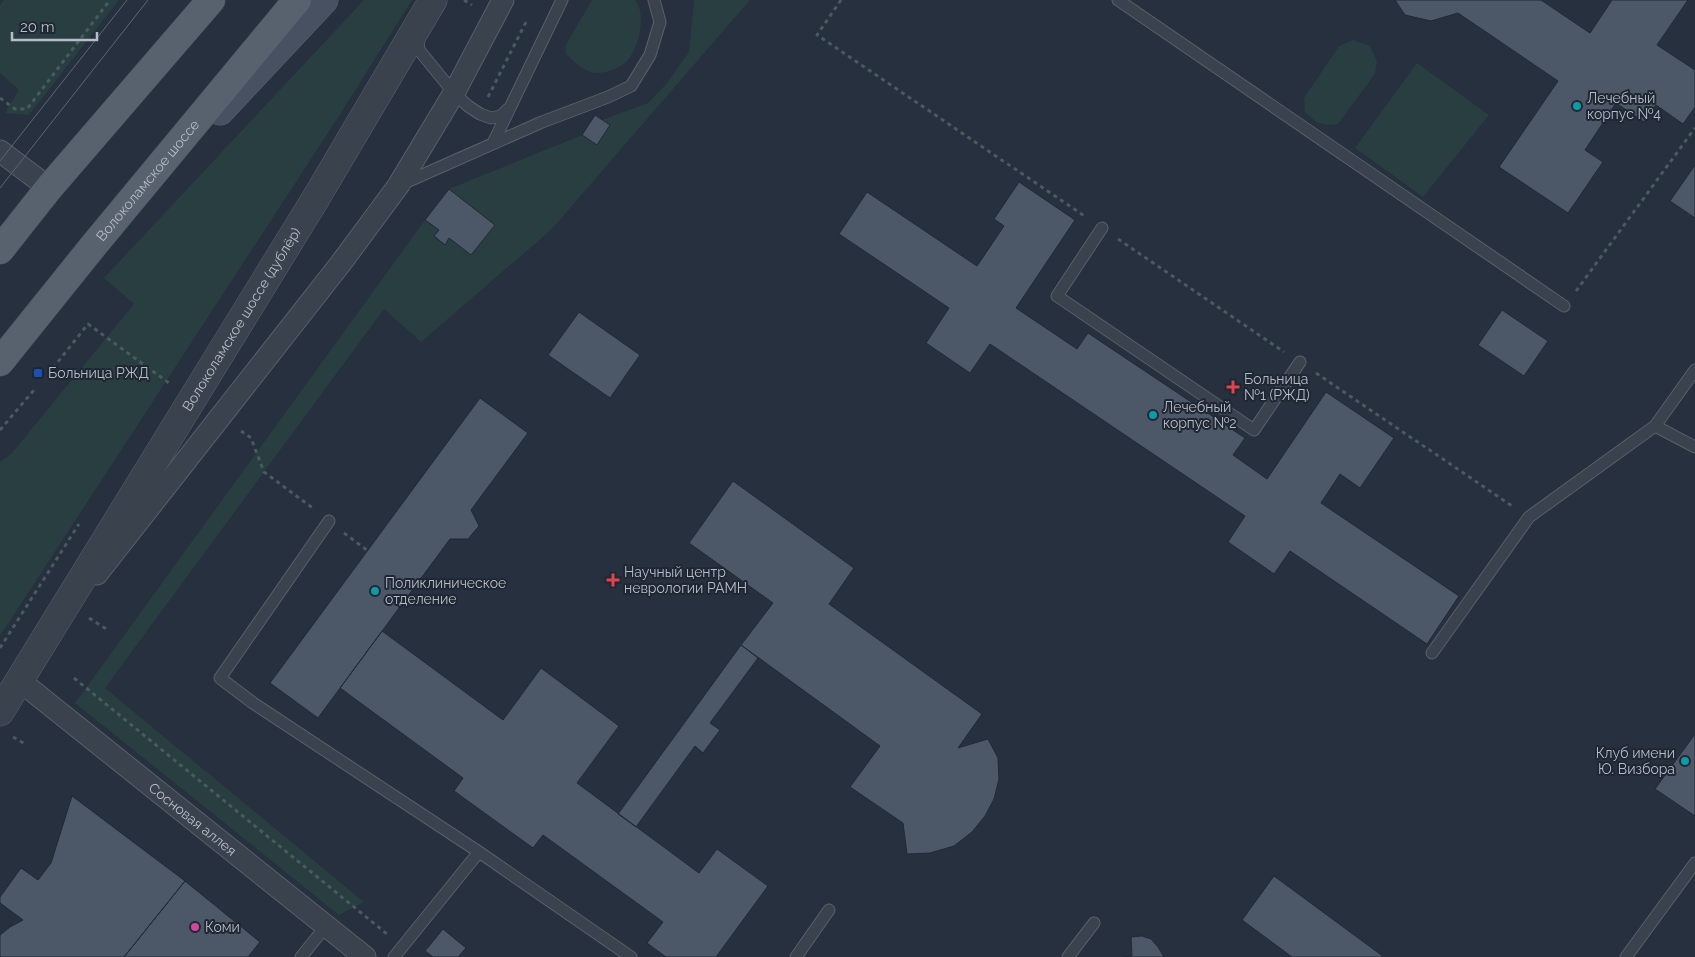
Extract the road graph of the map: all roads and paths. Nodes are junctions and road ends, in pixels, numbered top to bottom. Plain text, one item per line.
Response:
1 (110, 0) edge
2 (212, 0) edge
3 (297, 0) edge
4 (324, 0) edge
5 (433, 0) edge
6 (464, 0) edge
7 (503, 0) edge
8 (562, 0) edge
9 (654, 0) edge
10 (842, 0) edge
11 (1118, 0) edge
12 (476, 7) dead end
13 (529, 16) dead end
14 (416, 30) junction
15 (454, 93) junction
16 (0, 98) edge
17 (486, 102) dead end
18 (513, 104) junction
19 (1695, 128) edge
20 (493, 143) junction
21 (0, 151) edge
22 (398, 186) junction
23 (50, 188) junction
24 (1102, 228) junction
25 (94, 245) junction
26 (0, 250) edge
27 (1564, 306) joint
28 (0, 362) edge
29 (1300, 362) junction
30 (53, 368) dead end
31 (1695, 370) edge
32 (170, 384) dead end
33 (34, 390) dead end
34 (1655, 426) junction
35 (0, 430) edge
36 (251, 438) dead end
37 (1695, 447) edge
38 (1529, 517) junction
39 (329, 521) junction
40 (368, 551) dead end
41 (48, 636) junction
42 (1432, 653) dead end
43 (74, 678) dead end
44 (20, 681) junction
45 (0, 712) edge
46 (479, 852) junction
47 (1695, 863) edge
48 (830, 910) dead end
49 (1094, 923) dead end
50 (326, 926) junction
51 (402, 947) junction
52 (301, 957) edge
53 (365, 957) edge
54 (394, 957) edge
55 (632, 957) edge
56 (796, 957) edge
57 (1068, 957) edge
58 (1626, 957) edge

1 - 16 path
2 - 23 main road
3 - 25 main road, Волоколамское шоссе
4 - 25 main road
5 - 14 street, Волоколамское шоссе (дублёр)
6 - 12 path
7 - 15 street
8 - 18 lane
9 - 20 lane
10 - 24 path
11 - 27 lane
13 - 17 path
14 - 15 lane
14 - 41 street, Волоколамское шоссе (дублёр)
15 - 18 lane
15 - 22 street
18 - 20 lane
19 - 27 path
20 - 22 lane
21 - 23 street
22 - 41 street
23 - 26 main road
24 - 29 path
24 - 29 lane
25 - 28 main road, Волоколамское шоссе
29 - 38 path
30 - 32 path
31 - 34 lane
33 - 35 path
34 - 37 lane
34 - 38 lane
36 - 39 path
38 - 42 lane
39 - 40 path
39 - 46 lane
41 - 44 street, Волоколамское шоссе (дублёр)
43 - 51 path
44 - 45 street, Волоколамское шоссе (дублёр)
44 - 50 street, Сосновая аллея
46 - 51 lane
46 - 55 lane
47 - 58 lane
48 - 56 lane
49 - 57 lane
50 - 52 lane
50 - 53 street, Сосновая аллея
51 - 54 lane

